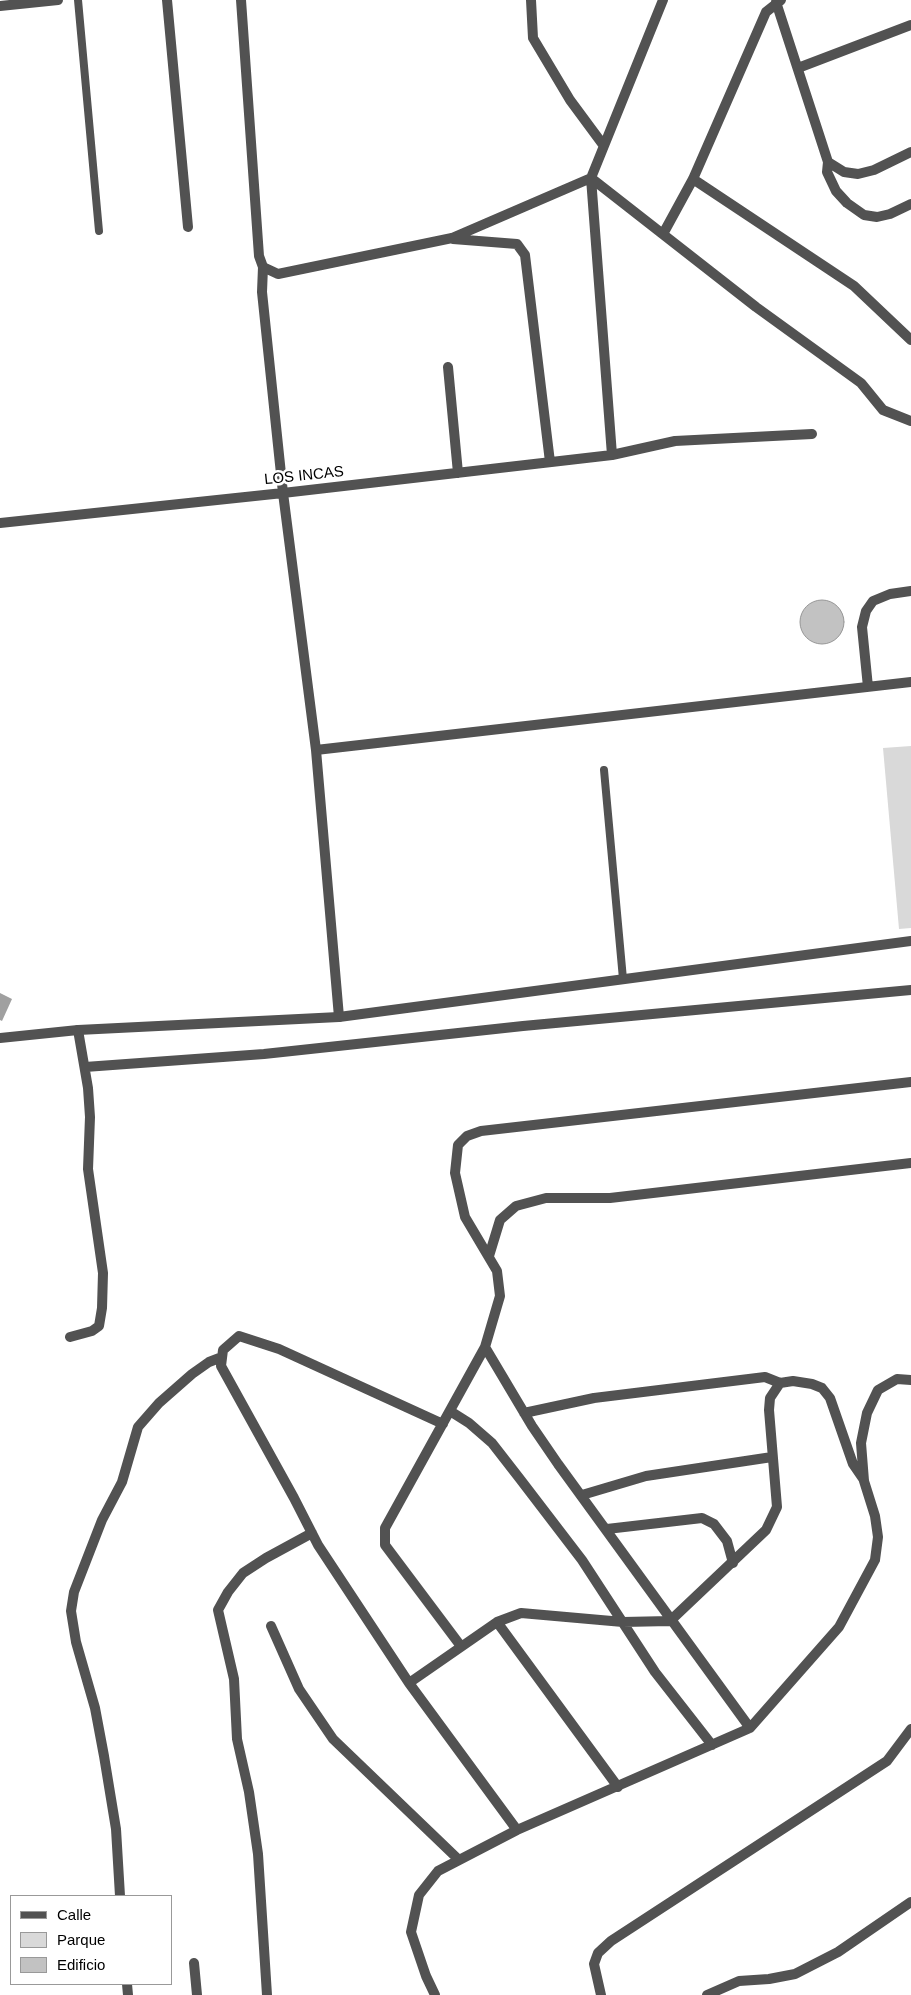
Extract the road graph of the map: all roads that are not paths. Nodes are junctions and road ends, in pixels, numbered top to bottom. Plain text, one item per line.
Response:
1 (58, 0) edge
2 (78, 0) edge
3 (167, 0) edge
4 (241, 0) edge
5 (531, 0) edge
6 (663, 0) edge
7 (779, 1) edge
8 (0, 6) edge
9 (911, 25) edge
10 (798, 68) junction
11 (604, 146) junction
12 (911, 152) edge
13 (828, 162) junction
14 (591, 178) junction
15 (693, 179) junction
16 (911, 204) edge
17 (188, 227) dead end
18 (99, 231) dead end
19 (663, 234) junction
20 (452, 238) junction
21 (264, 267) junction
22 (911, 340) edge
23 (448, 367) dead end
24 (911, 421) edge
25 (812, 434) dead end
26 (612, 455) junction
27 (550, 462) junction
28 (458, 473) junction
29 (283, 494) junction
30 (0, 522) edge
31 (911, 591) edge
32 (911, 682) edge
33 (868, 687) junction
34 (316, 750) junction
35 (604, 770) dead end
36 (911, 941) edge
37 (623, 979) junction
38 (911, 990) edge
39 (339, 1017) junction
40 (78, 1030) junction
41 (0, 1038) edge
42 (85, 1067) junction
43 (911, 1082) edge
44 (911, 1163) edge
45 (489, 1256) junction
46 (70, 1336) dead end
47 (485, 1347) junction
48 (222, 1357) junction
49 (911, 1380) edge
50 (780, 1382) junction
51 (450, 1411) junction
52 (524, 1413) junction
53 (443, 1424) junction
54 (772, 1457) junction
55 (864, 1481) junction
56 (582, 1495) junction
57 (607, 1529) junction
58 (312, 1533) junction
59 (732, 1563) junction
60 (670, 1621) junction
61 (497, 1622) junction
62 (623, 1622) junction
63 (271, 1626) dead end
64 (460, 1645) junction
65 (409, 1683) junction
66 (750, 1728) junction
67 (911, 1729) edge
68 (712, 1745) junction
69 (618, 1787) junction
70 (517, 1830) junction
71 (459, 1860) junction
72 (120, 1895) edge
73 (911, 1902) edge
74 (194, 1963) dead end
75 (197, 1995) edge
76 (267, 1995) edge
77 (435, 1995) edge
78 (601, 1995) edge
79 (707, 1995) edge

1 - 8 street
2 - 18 lane
3 - 17 street
4 - 21 street
5 - 11 street
6 - 11 street
7 - 10 street
7 - 15 street
9 - 10 street
10 - 13 street
11 - 14 street
12 - 13 street
13 - 16 street
14 - 19 street
14 - 20 street
14 - 26 street
15 - 19 street
15 - 22 street
19 - 24 street
20 - 21 street
20 - 27 street
21 - 29 street
23 - 28 street
25 - 26 street, LOS INCAS
26 - 27 street, LOS INCAS
27 - 28 street, LOS INCAS
28 - 29 street, LOS INCAS
29 - 30 street, LOS INCAS
29 - 34 street
31 - 33 street
32 - 33 street
33 - 34 street
34 - 39 street
35 - 37 lane
36 - 37 street
37 - 39 street
38 - 42 street
39 - 40 street
40 - 41 street
40 - 42 street
42 - 46 street
43 - 45 street
44 - 45 street
45 - 47 street
47 - 51 street
47 - 52 street
48 - 53 street
48 - 58 street
48 - 72 street
49 - 55 street
50 - 52 street
50 - 54 street
50 - 55 street
51 - 53 street
51 - 62 street
52 - 56 street
53 - 64 street
54 - 56 street
54 - 59 street
55 - 66 street
56 - 57 street
57 - 59 street
57 - 60 street
58 - 65 street
58 - 76 street
59 - 60 street
60 - 62 street
60 - 66 street
61 - 62 street
61 - 64 street
61 - 69 street
62 - 68 street
63 - 71 street
64 - 65 street
65 - 70 street
66 - 68 street
67 - 78 street
68 - 69 street
69 - 70 street
70 - 71 street
71 - 77 street
73 - 79 street
74 - 75 street

